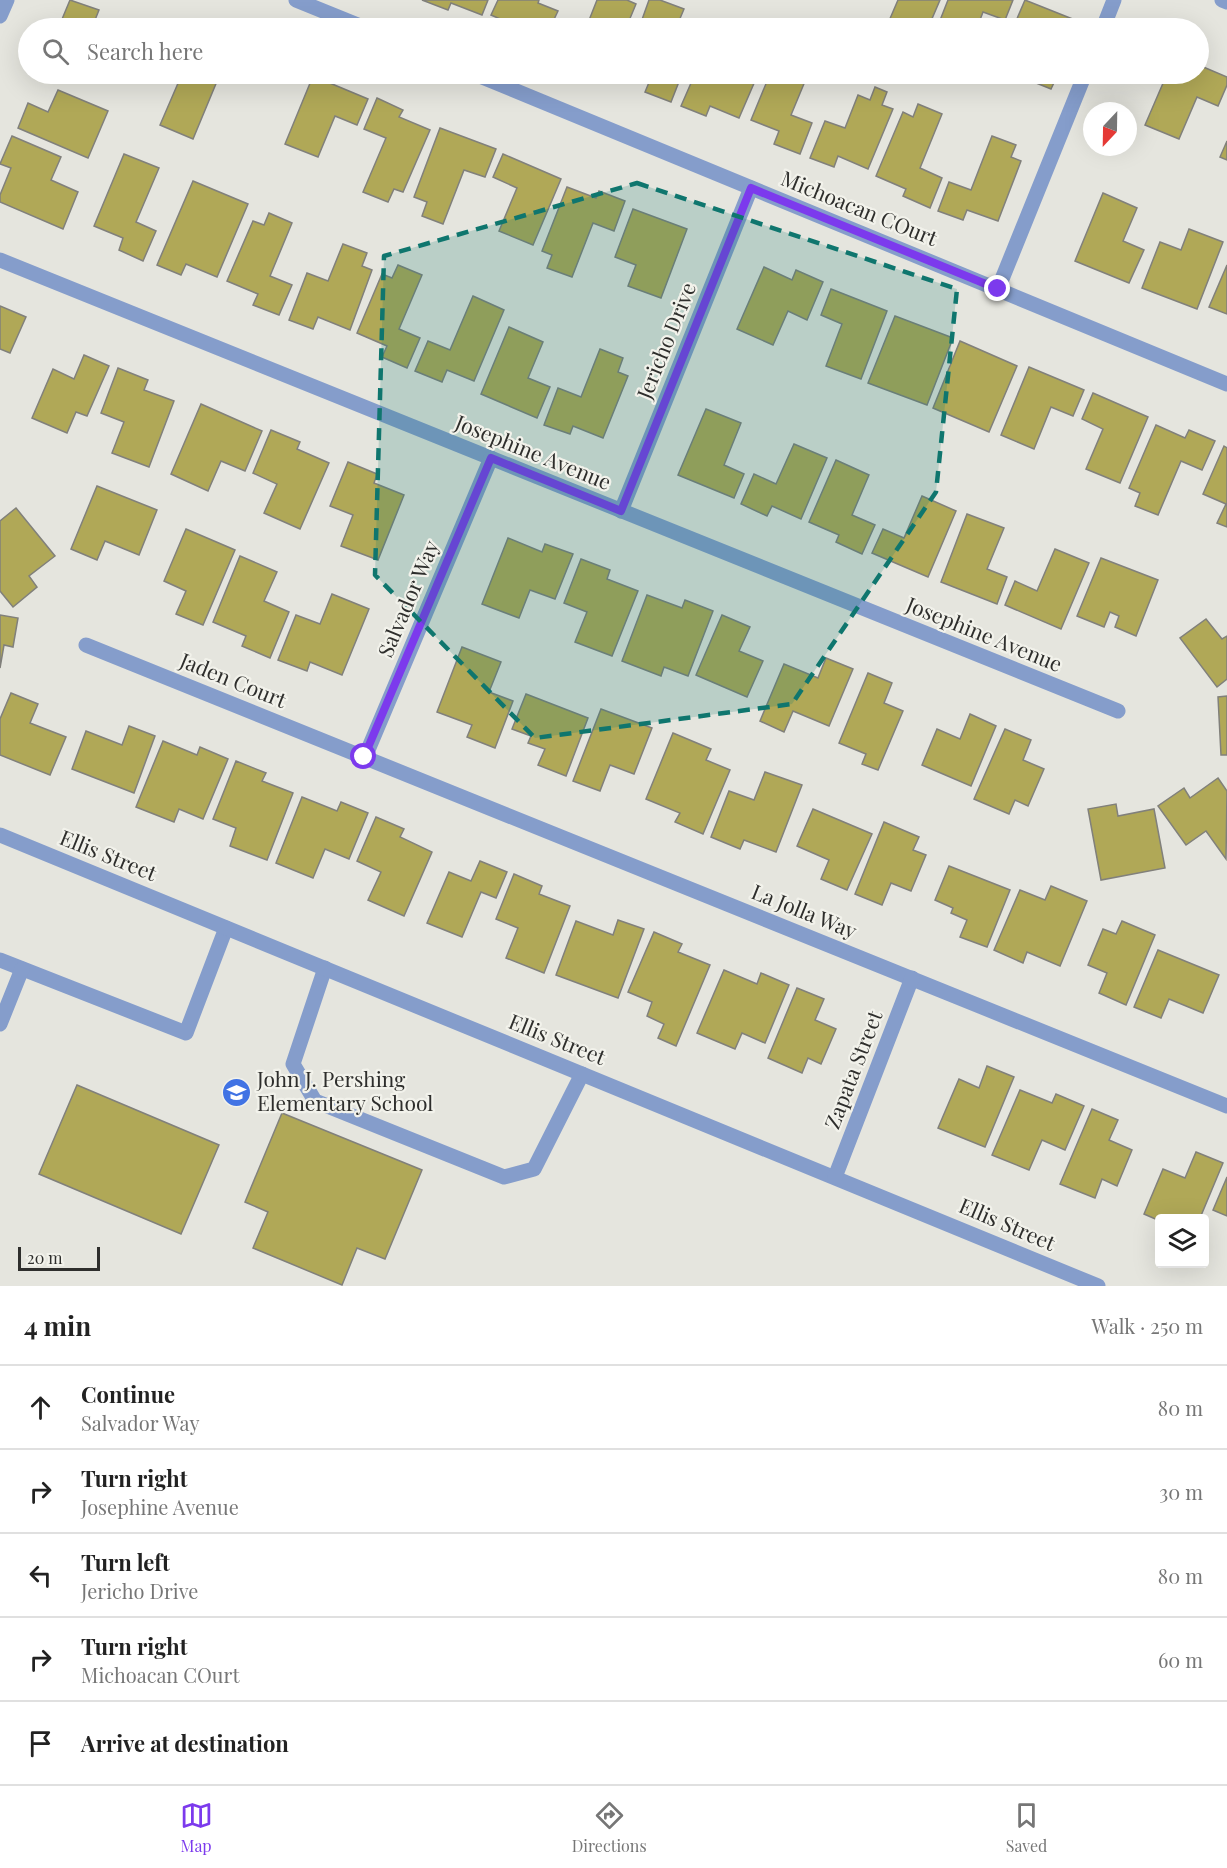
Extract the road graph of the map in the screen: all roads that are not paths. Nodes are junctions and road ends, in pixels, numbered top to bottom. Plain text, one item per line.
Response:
1 (7, 0) edge
2 (296, 0) edge
3 (1114, 0) edge
4 (1222, 0) edge
5 (1227, 2) edge
6 (0, 16) edge
7 (341, 18) edge
8 (1107, 18) edge
9 (499, 84) edge
10 (1081, 84) edge
11 (751, 188) junction
12 (0, 260) edge
13 (998, 289) junction
14 (1227, 384) edge
15 (491, 458) junction
16 (621, 511) junction
17 (86, 645) dead end
18 (1118, 711) dead end
19 (364, 757) junction
20 (0, 835) edge
21 (226, 928) junction
22 (0, 960) edge
23 (325, 968) junction
24 (22, 969) junction
25 (912, 978) junction
26 (0, 1024) edge
27 (582, 1074) junction
28 (1227, 1106) edge
29 (835, 1177) junction
30 (1098, 1286) edge

1 - 6 street
2 - 7 street
3 - 8 street
4 - 5 street
9 - 11 street, Michoacan COurt
10 - 13 street
11 - 13 street, Michoacan COurt
11 - 16 street, Jericho Drive
12 - 15 street, Josephine Avenue
13 - 14 street, Michoacan COurt
15 - 16 street, Josephine Avenue
15 - 19 street, Salvador Way
16 - 18 street, Josephine Avenue
17 - 19 street, Jaden Court
19 - 25 street, La Jolla Way
20 - 21 street, Ellis Street
21 - 23 street, Ellis Street
21 - 24 street
22 - 24 street
23 - 27 street, Ellis Street
23 - 27 street
24 - 26 street
25 - 28 street, La Jolla Way
25 - 29 street, Zapata Street
27 - 29 street, Ellis Street
29 - 30 street, Ellis Street

